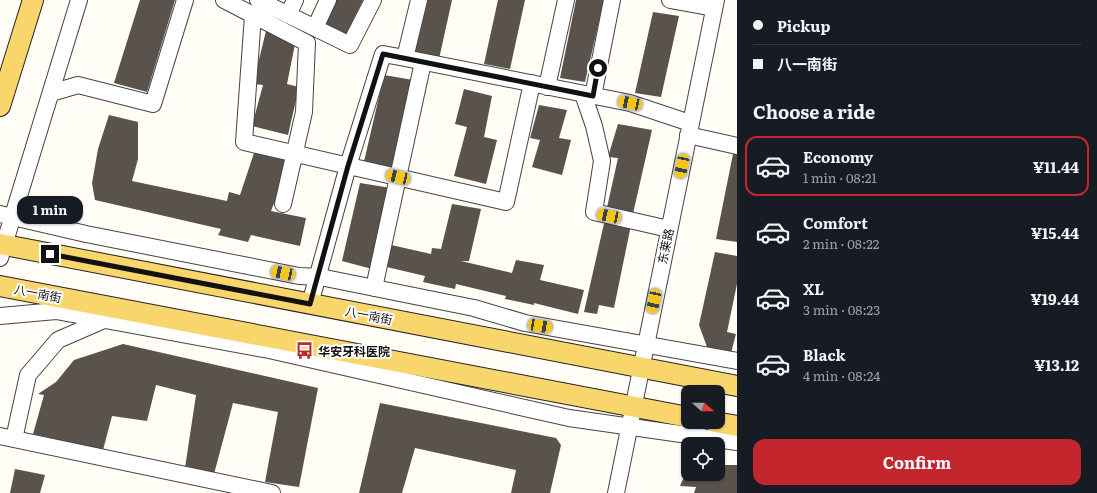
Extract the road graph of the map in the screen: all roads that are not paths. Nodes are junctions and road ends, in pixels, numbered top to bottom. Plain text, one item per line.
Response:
1 (33, 0) edge
2 (79, 0) edge
3 (185, 0) edge
4 (224, 0) edge
5 (295, 0) edge
6 (328, 0) edge
7 (374, 0) edge
8 (420, 0) edge
9 (566, 0) edge
10 (612, 0) edge
11 (670, 0) edge
12 (715, 4) edge
13 (256, 7) edge
14 (288, 15) junction
15 (315, 28) junction
16 (405, 58) junction
17 (423, 62) junction
18 (540, 85) junction
19 (50, 93) junction
20 (588, 95) junction
21 (0, 106) edge
22 (689, 129) junction
23 (737, 146) edge
24 (296, 154) junction
25 (348, 166) junction
26 (398, 177) junction
27 (283, 204) dead end
28 (6, 216) edge
29 (669, 229) junction
30 (1, 249) edge
31 (317, 277) junction
32 (0, 286) edge
33 (374, 288) junction
34 (34, 292) junction
35 (0, 300) edge
36 (310, 304) junction
37 (0, 316) edge
38 (104, 320) junction
39 (645, 344) junction
40 (737, 361) edge
41 (640, 367) junction
42 (737, 386) edge
43 (633, 406) junction
44 (681, 416) edge
45 (725, 424) edge
46 (629, 426) junction
47 (737, 426) edge
48 (7, 438) edge
49 (737, 442) edge
50 (272, 493) edge
51 (616, 493) edge

1 - 21 main road
2 - 19 street
3 - 19 street
4 - 13 street
5 - 14 street
6 - 15 street
7 - 15 street
8 - 16 street
9 - 18 street
10 - 20 street
11 - 12 street
12 - 22 street, 东莱路
13 - 14 street
13 - 24 street
13 - 24 street
14 - 15 street
16 - 17 street
16 - 25 street
17 - 18 street
17 - 26 street
18 - 20 street
18 - 26 street
19 - 28 street
20 - 22 street
20 - 29 street
22 - 23 street
22 - 29 street, 东莱路
24 - 25 street
24 - 27 street
25 - 26 street
25 - 31 street
26 - 33 street
28 - 30 street
28 - 31 street
29 - 39 street, 东莱路
30 - 36 main road, 八一南街
31 - 33 street
31 - 36 street
32 - 34 main road, 八一南街
33 - 39 street
34 - 35 main road
34 - 43 main road, 八一南街
36 - 41 main road, 八一南街
37 - 38 street
38 - 46 street
38 - 48 street
39 - 40 street
39 - 41 street, 东莱路
41 - 42 main road, 八一南街
41 - 43 street, 东莱路
43 - 44 main road, 八一南街
43 - 46 street, 东莱路
45 - 47 main road
46 - 49 street
46 - 51 street, 东莱路
48 - 50 street

